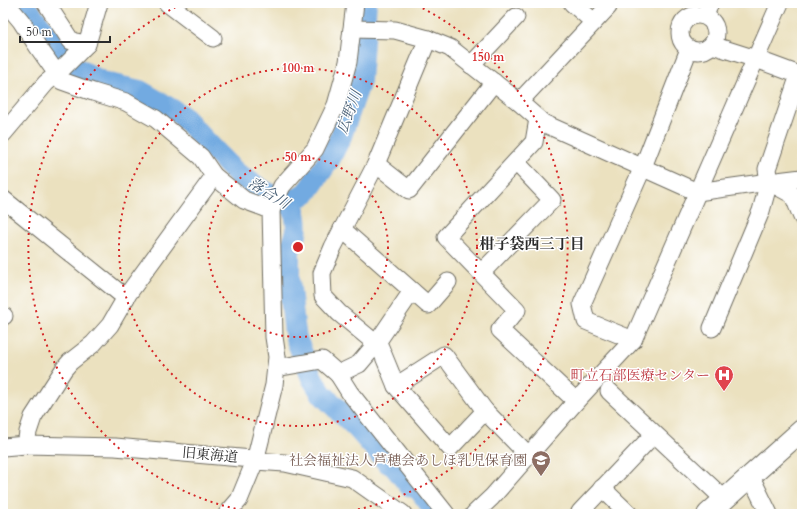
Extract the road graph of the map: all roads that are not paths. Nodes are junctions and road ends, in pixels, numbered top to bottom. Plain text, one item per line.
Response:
1 (6, 3) edge
2 (46, 3) edge
3 (99, 3) edge
4 (168, 3) edge
5 (355, 3) edge
6 (572, 3) edge
7 (607, 3) edge
8 (780, 3) edge
9 (698, 10) edge
10 (516, 18) dead end
11 (594, 22) junction
12 (352, 29) junction
13 (213, 38) dead end
14 (428, 39) junction
15 (87, 44) junction
16 (712, 45) junction
17 (689, 49) junction
18 (756, 59) junction
19 (471, 65) junction
20 (57, 74) junction
21 (800, 75) edge
22 (494, 82) junction
23 (519, 102) junction
24 (538, 119) junction
25 (3, 134) edge
26 (516, 162) junction
27 (376, 164) junction
28 (642, 167) junction
29 (214, 176) junction
30 (802, 178) edge
31 (769, 182) junction
32 (697, 192) junction
33 (3, 199) edge
34 (271, 210) junction
35 (802, 217) edge
36 (342, 229) junction
37 (481, 273) junction
38 (448, 282) dead end
39 (412, 291) junction
40 (126, 298) junction
41 (712, 328) dead end
42 (634, 340) junction
43 (376, 344) junction
44 (276, 368) junction
45 (338, 374) junction
46 (396, 386) junction
47 (609, 391) dead end
48 (576, 401) junction
49 (485, 411) junction
50 (802, 430) edge
51 (654, 434) junction
52 (26, 445) junction
53 (3, 447) edge
54 (528, 455) junction
55 (255, 461) junction
56 (750, 475) junction
57 (602, 488) junction
58 (724, 499) junction
59 (580, 512) dead end
60 (227, 514) edge
61 (403, 514) edge
62 (446, 514) edge
63 (474, 514) edge
64 (629, 514) edge
65 (708, 514) edge
66 (769, 514) edge

1 - 20 street
2 - 15 street
3 - 15 street
4 - 13 street
5 - 12 street
6 - 11 street
7 - 11 street
8 - 18 street
9 - 16 street
9 - 17 street
10 - 19 street
11 - 23 street
12 - 14 street
12 - 34 street
14 - 19 street
14 - 27 street
15 - 20 street
16 - 17 street
16 - 18 street
17 - 28 street
18 - 21 street
18 - 32 street
19 - 22 street
20 - 25 street
20 - 29 street
21 - 31 street
22 - 23 street
22 - 27 street
23 - 24 street
24 - 26 street
24 - 28 street
26 - 37 street
26 - 37 street
27 - 36 street
28 - 32 street
28 - 42 street
29 - 34 street
29 - 40 street
30 - 31 street
31 - 32 street
31 - 35 street
31 - 41 street
32 - 42 street
33 - 40 street
34 - 44 street
36 - 39 street
36 - 43 street
37 - 48 street
38 - 39 street
39 - 43 street
40 - 52 street
42 - 48 street
43 - 45 street
43 - 46 street
44 - 45 street
44 - 55 street
45 - 62 street
46 - 49 street
46 - 49 street
47 - 51 street
48 - 54 street
49 - 54 street
50 - 56 main road
51 - 57 street
51 - 58 street
52 - 53 street, 旧東海道
52 - 55 street, 旧東海道
54 - 63 street
55 - 60 street
55 - 61 street, 旧東海道
56 - 58 main road
56 - 66 street
57 - 59 street
57 - 64 street
58 - 65 main road

